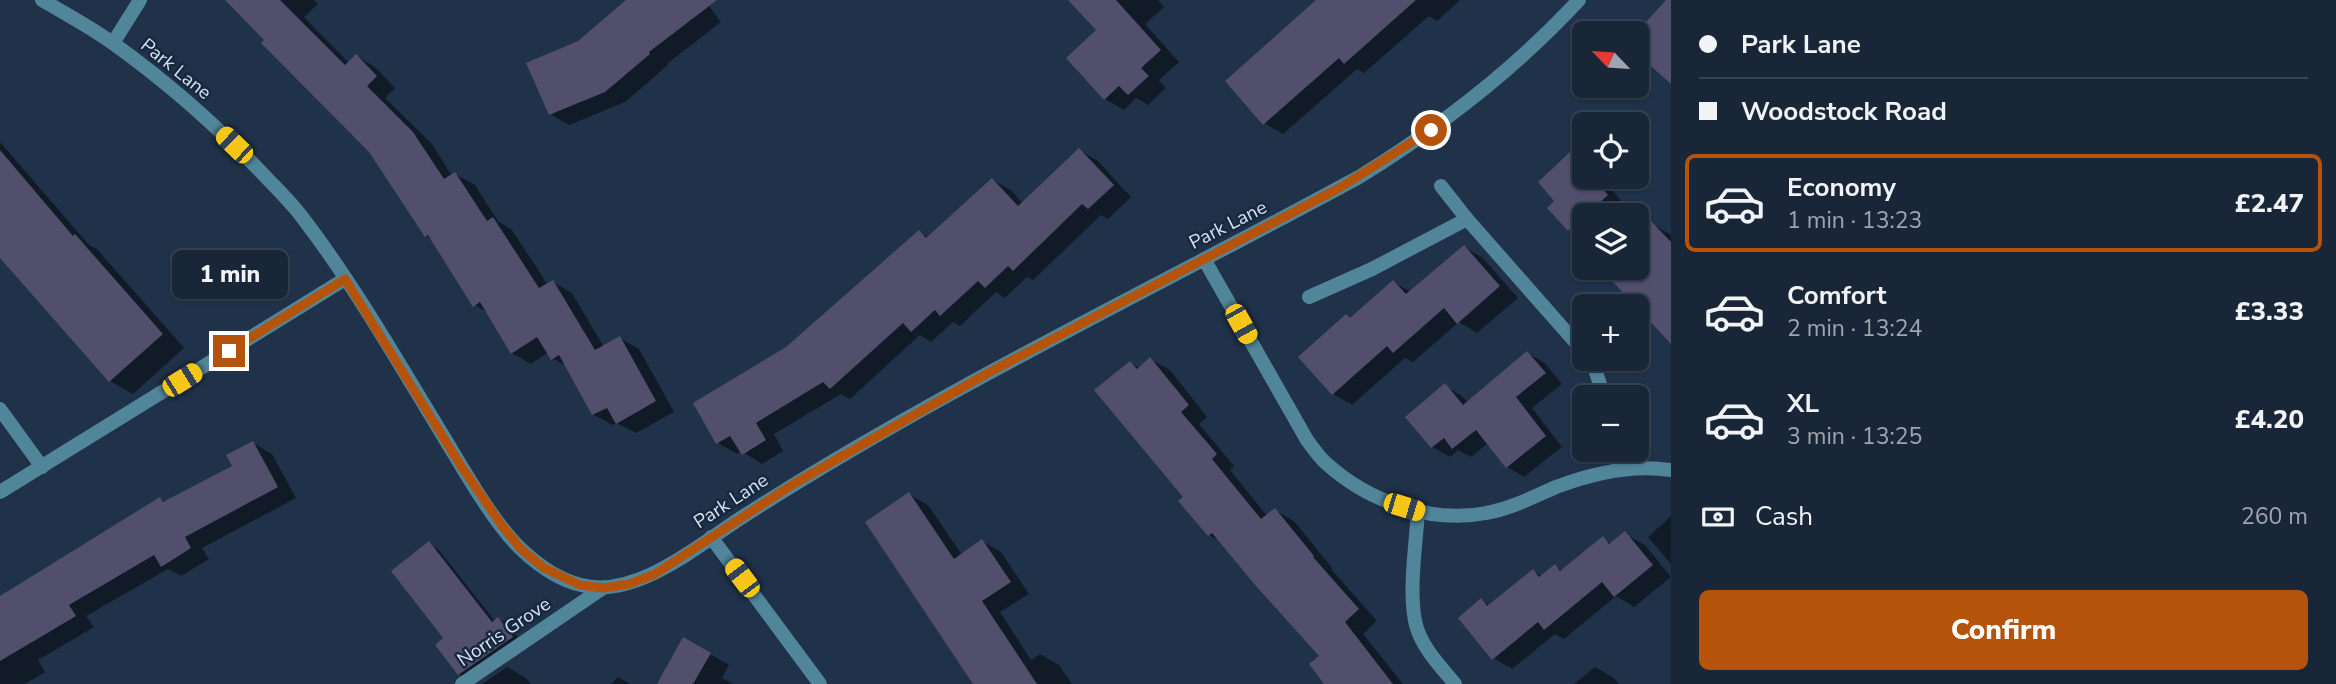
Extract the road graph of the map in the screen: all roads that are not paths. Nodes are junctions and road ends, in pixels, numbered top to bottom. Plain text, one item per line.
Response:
1 (41, 0) edge
2 (140, 0) edge
3 (1579, 0) edge
4 (113, 43) junction
5 (1441, 186) dead end
6 (1467, 219) junction
7 (1204, 258) junction
8 (345, 279) junction
9 (1309, 297) dead end
10 (1572, 338) edge
11 (0, 409) edge
12 (1618, 462) edge
13 (42, 467) junction
14 (1619, 469) junction
15 (1671, 470) edge
16 (0, 492) edge
17 (1418, 511) junction
18 (711, 537) junction
19 (603, 588) junction
20 (462, 684) edge
21 (820, 684) edge
22 (1455, 684) edge

1 - 4 street, Park Lane
2 - 4 street
3 - 7 street, Park Lane
4 - 8 street, Park Lane
5 - 6 street
6 - 9 street
6 - 10 street
7 - 17 street
7 - 18 street, Park Lane
8 - 13 street
8 - 19 street, Park Lane
11 - 13 street
12 - 14 street
13 - 16 street
14 - 15 street
14 - 17 street
17 - 22 street
18 - 19 street, Park Lane
18 - 21 street
19 - 20 street, Norris Grove

